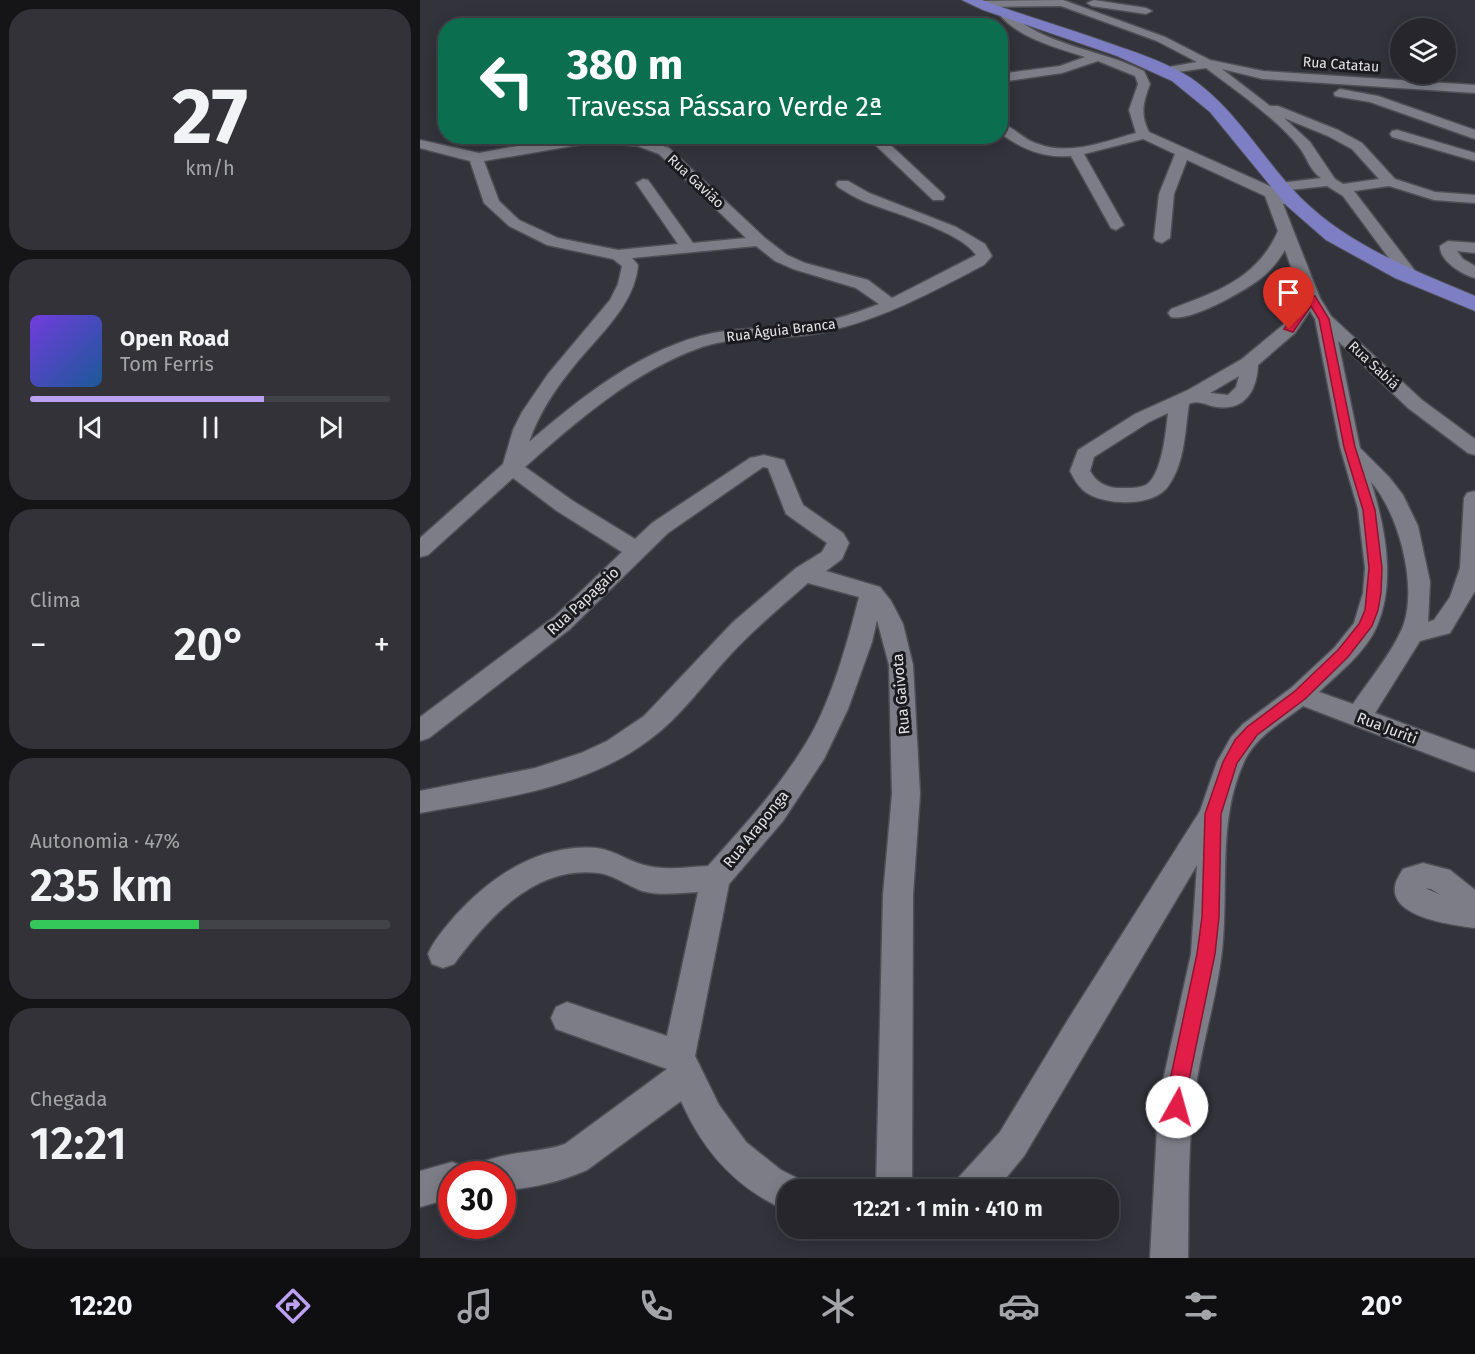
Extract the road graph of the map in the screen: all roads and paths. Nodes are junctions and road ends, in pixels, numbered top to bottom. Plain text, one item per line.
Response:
1 (974, 2) edge
2 (1058, 2) edge
3 (1146, 11) dead end
4 (1004, 13) junction
5 (1099, 56) junction
6 (1207, 63) junction
7 (1167, 71) junction
8 (1281, 76) junction
9 (1008, 77) edge
10 (1475, 89) edge
11 (1264, 98) junction
12 (1426, 117) junction
13 (1008, 132) edge
14 (1144, 135) junction
15 (1475, 135) edge
16 (1386, 138) junction
17 (420, 144) edge
18 (557, 144) edge
19 (646, 144) edge
20 (881, 144) edge
21 (1357, 146) junction
22 (1075, 151) junction
23 (1183, 153) junction
24 (476, 157) junction
25 (1475, 158) edge
26 (1331, 180) junction
27 (1390, 182) junction
28 (642, 183) dead end
29 (843, 184) dead end
30 (1274, 184) junction
31 (938, 197) dead end
32 (1475, 199) edge
33 (1116, 225) dead end
34 (1286, 231) junction
35 (1162, 238) dead end
36 (759, 241) junction
37 (1475, 248) edge
38 (689, 249) junction
39 (618, 255) junction
40 (1475, 273) edge
41 (1411, 276) junction
42 (890, 304) junction
43 (1475, 304) edge
44 (1318, 309) junction
45 (1177, 313) dead end
46 (1188, 398) junction
47 (1350, 447) junction
48 (1475, 449) edge
49 (513, 468) junction
50 (1475, 498) edge
51 (420, 550) edge
52 (636, 550) junction
53 (804, 574) junction
54 (872, 593) junction
55 (1411, 635) junction
56 (1300, 695) junction
57 (1358, 717) junction
58 (420, 730) edge
59 (1475, 761) edge
60 (420, 802) edge
61 (1213, 814) junction
62 (715, 879) junction
63 (1475, 910) edge
64 (1475, 915) edge
65 (443, 954) dead end
66 (567, 1017) dead end
67 (683, 1066) junction
68 (516, 1172) edge
69 (894, 1179) edge
70 (982, 1179) edge
71 (438, 1182) edge
72 (420, 1189) edge
73 (777, 1189) edge
74 (1169, 1258) edge

1 - 2 street
1 - 4 main road
2 - 3 street
2 - 6 street
4 - 5 street
4 - 7 main road
5 - 9 street
5 - 14 street
6 - 7 street
6 - 8 street, Rua Catatau
6 - 11 street
7 - 30 main road
8 - 10 street, Rua Catatau
8 - 12 street
11 - 21 street
11 - 26 street
12 - 15 street
12 - 16 street
13 - 22 street
14 - 22 street
14 - 23 street
16 - 21 street
16 - 25 street
17 - 24 street
18 - 24 street, Rua Gavião
19 - 36 street, Rua Gavião
20 - 31 street
21 - 27 street
22 - 33 street
23 - 30 street
23 - 35 street
24 - 39 street
26 - 27 street
26 - 30 street
26 - 41 street
27 - 32 street
28 - 38 street
29 - 42 street, Rua Águia Branca
30 - 34 street, Rua Sabiá
30 - 41 main road
34 - 44 street, Rua Sabiá
34 - 45 street
36 - 38 street
36 - 42 street, Rua Gavião
37 - 40 street
38 - 39 street
39 - 49 street
41 - 43 main road
42 - 49 street, Rua Águia Branca
44 - 46 street
44 - 47 street
44 - 48 street, Rua Sabiá
46 - 46 street
47 - 55 street
47 - 56 street
49 - 51 street, Rua Águia Branca
49 - 52 street
50 - 55 street
52 - 53 street, Rua Papagaio
52 - 58 street, Rua Papagaio
53 - 54 street
53 - 60 street
54 - 62 street, Rua Araponga
54 - 69 street, Rua Gaivota
55 - 57 street
56 - 57 street, Rua Juriti
56 - 61 street
57 - 59 street, Rua Juriti
61 - 70 street
61 - 74 street
62 - 65 street
62 - 67 street, Rua Araponga
63 - 64 street
66 - 67 street
67 - 68 street
67 - 73 street
71 - 72 street

